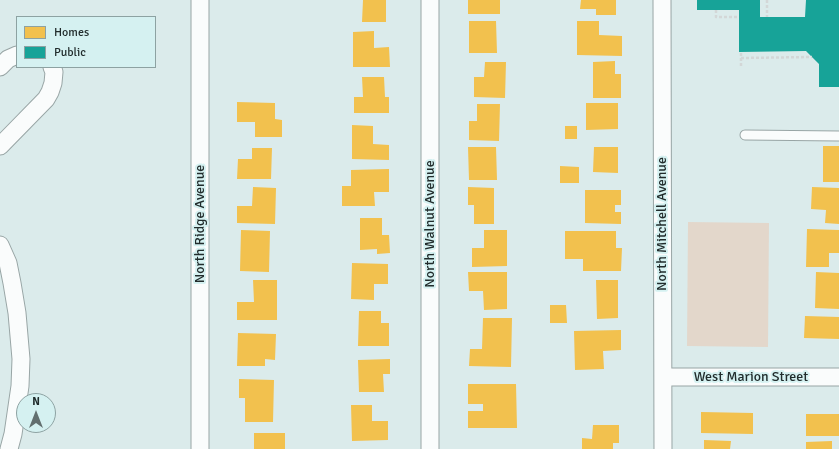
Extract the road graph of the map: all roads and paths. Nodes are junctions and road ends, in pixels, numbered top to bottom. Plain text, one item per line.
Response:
1 (200, 0) edge
2 (430, 0) edge
3 (662, 0) edge
4 (767, 0) edge
5 (716, 10) dead end
6 (740, 17) dead end
7 (767, 17) dead end
8 (741, 52) dead end
9 (16, 55) edge
10 (812, 57) dead end
11 (741, 58) junction
12 (741, 66) dead end
13 (0, 67) edge
14 (52, 68) edge
15 (745, 135) dead end
16 (839, 136) edge
17 (0, 146) edge
18 (0, 245) edge
19 (663, 376) junction
20 (839, 377) edge
21 (9, 449) edge
22 (200, 449) edge
23 (430, 449) edge
24 (663, 449) edge

1 - 22 street, North Ridge Avenue
2 - 23 street, North Walnut Avenue
3 - 19 street, North Mitchell Avenue
4 - 7 path
5 - 6 path
8 - 11 path
9 - 13 street
10 - 11 path
11 - 12 path
14 - 17 street
15 - 16 lane
18 - 21 street
19 - 20 street, West Marion Street
19 - 24 street, North Mitchell Avenue

